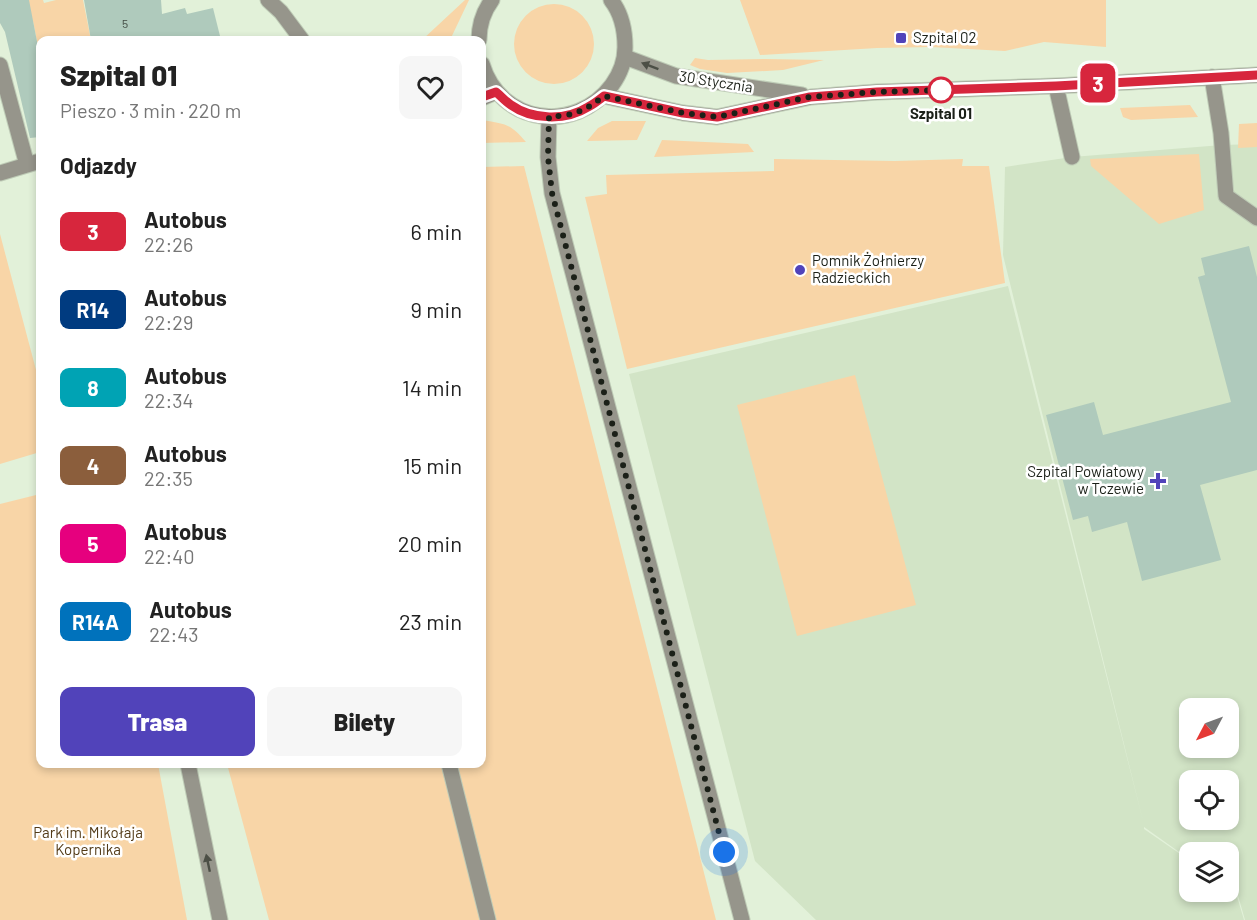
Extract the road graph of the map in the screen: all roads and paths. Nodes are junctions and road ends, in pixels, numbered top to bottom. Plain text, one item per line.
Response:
1 (268, 0) edge
2 (492, 0) edge
3 (611, 0) edge
4 (299, 36) edge
5 (479, 36) edge
6 (625, 57) junction
7 (0, 65) edge
8 (1257, 75) edge
9 (486, 77) edge
10 (1212, 77) junction
11 (1056, 86) junction
12 (496, 92) junction
13 (486, 96) edge
14 (604, 96) junction
15 (810, 97) junction
16 (549, 117) junction
17 (1072, 157) dead end
18 (34, 163) edge
19 (0, 173) edge
20 (1257, 218) edge
21 (189, 768) edge
22 (450, 768) edge
23 (220, 920) edge
24 (488, 920) edge
25 (742, 920) edge

1 - 4 street
2 - 5 street
3 - 6 street
6 - 14 street
15 -> 6 street, 30 Stycznia
7 - 18 street
8 - 10 street, 30 Stycznia
9 - 12 street
10 - 11 street, 30 Stycznia
10 - 20 street
11 - 15 street, 30 Stycznia
11 - 17 street
12 - 13 street
12 - 16 street
14 - 15 street, 30 Stycznia
14 - 16 street
16 - 25 street
18 - 19 street
23 -> 21 street
22 - 24 street

